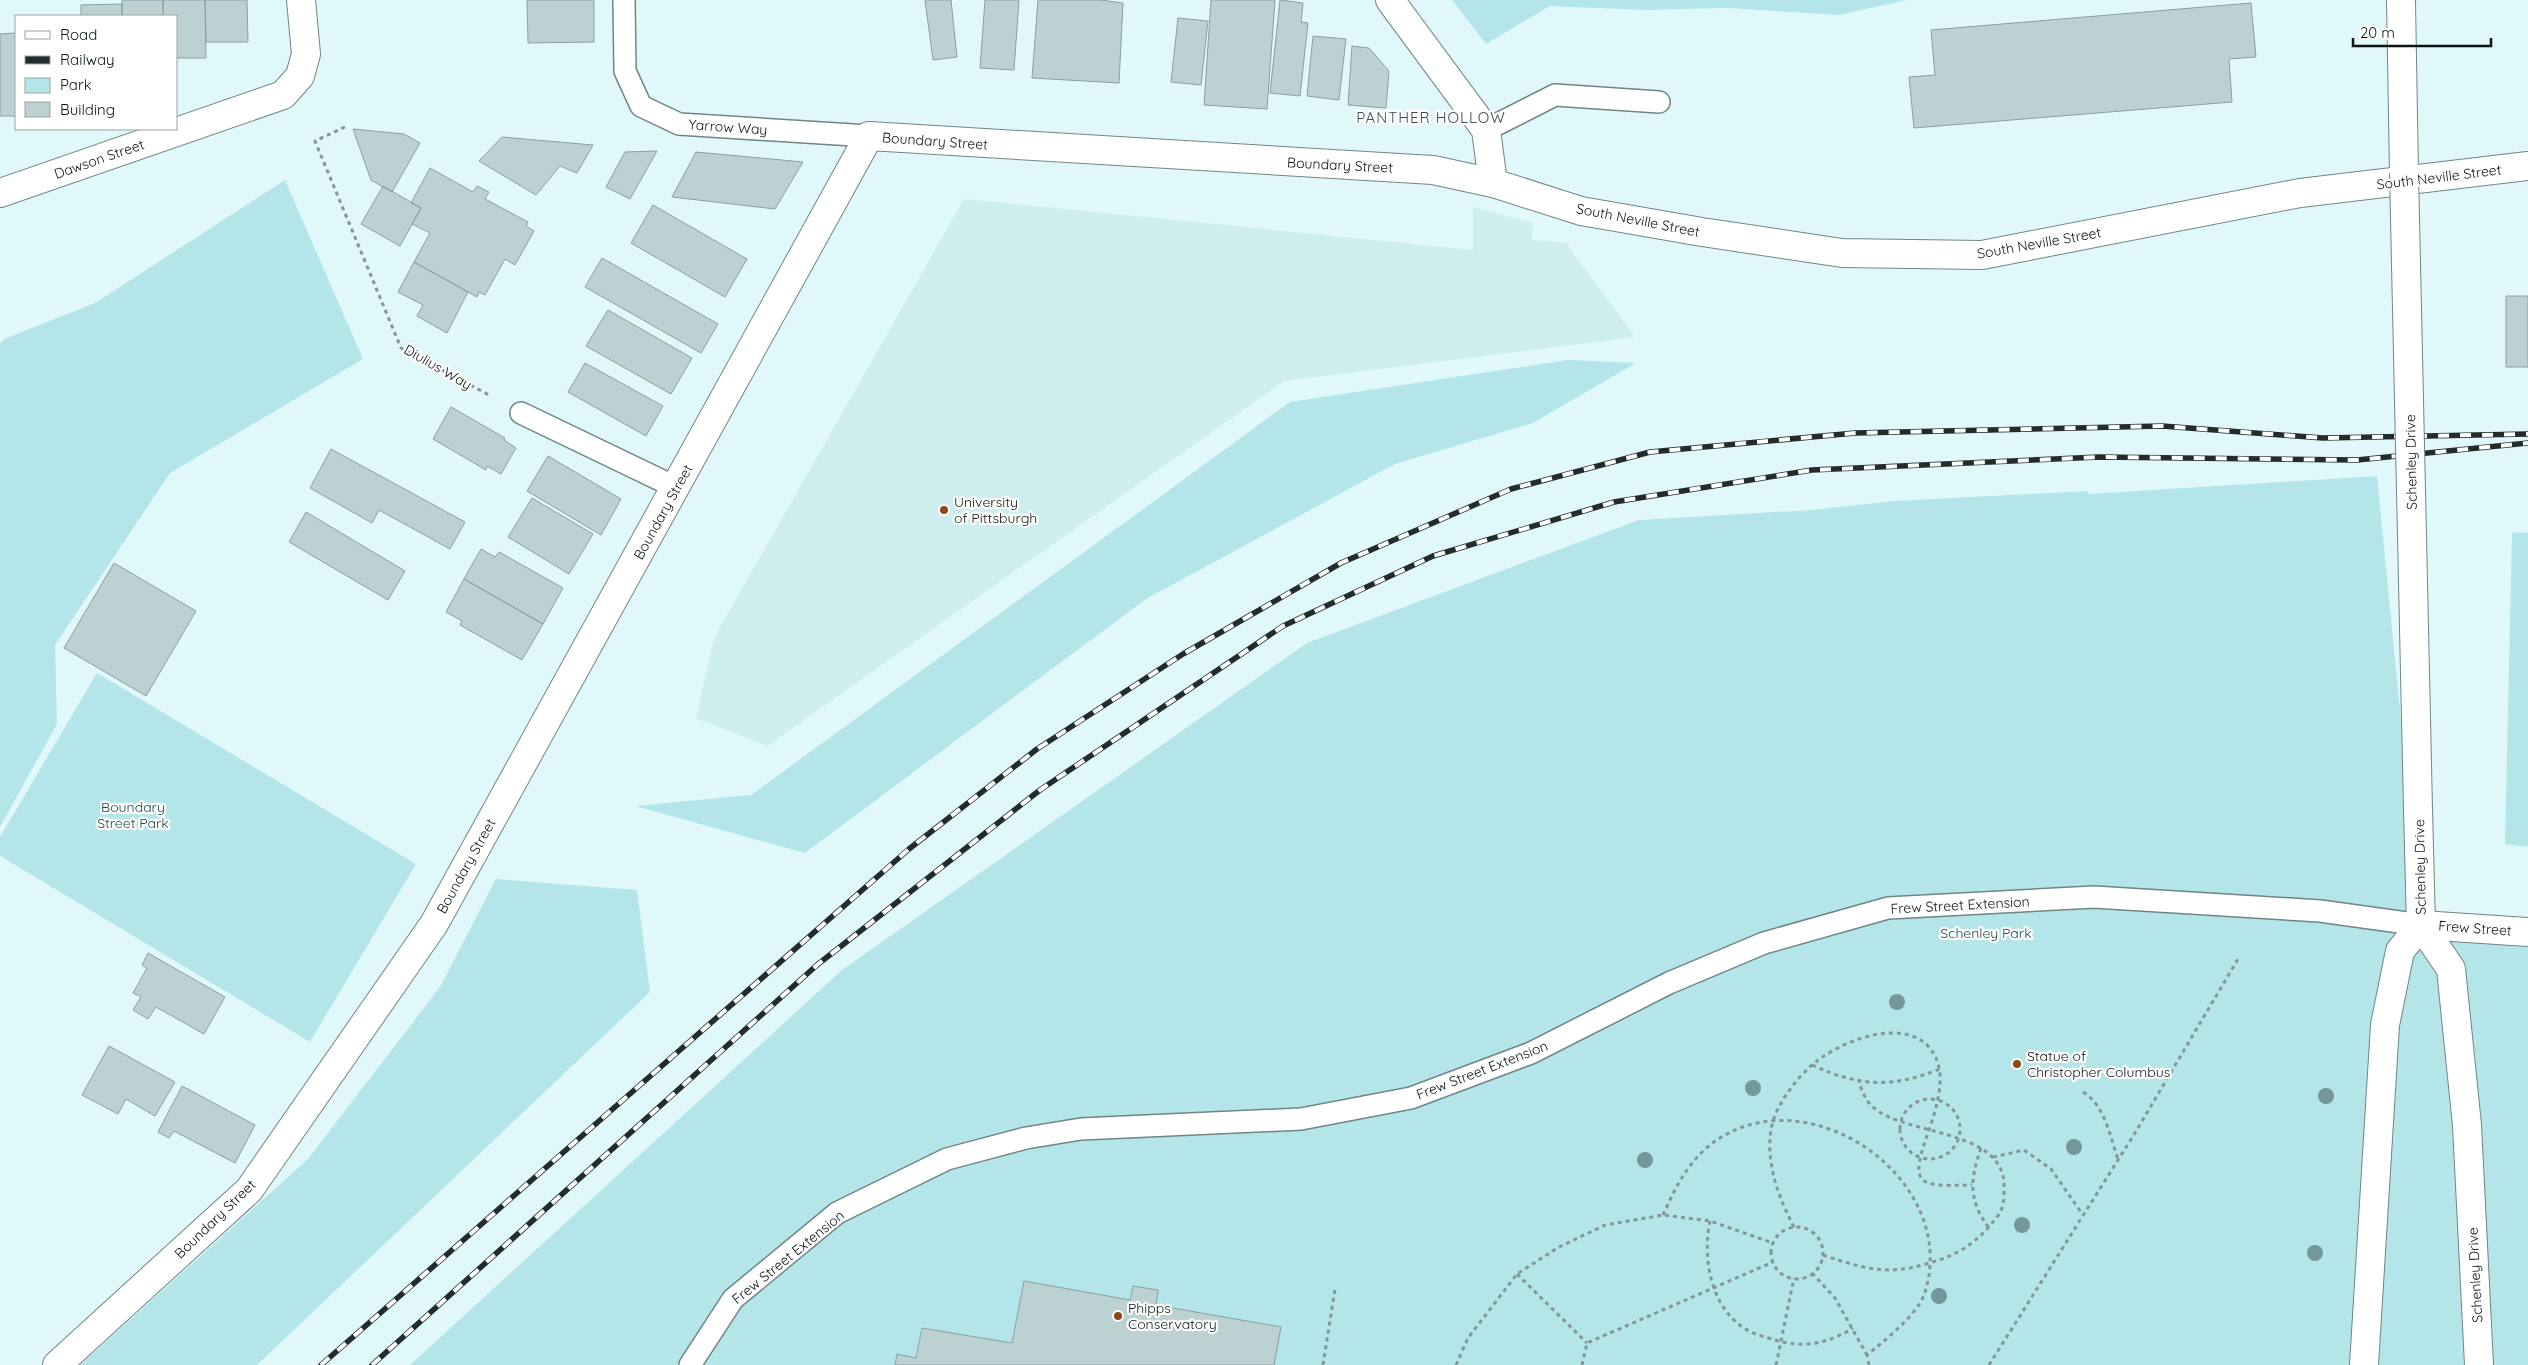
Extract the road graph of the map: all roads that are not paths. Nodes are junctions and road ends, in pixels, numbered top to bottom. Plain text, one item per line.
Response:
1 (301, 0) edge
2 (624, 0) edge
3 (1390, 0) edge
4 (2401, 0) edge
5 (1658, 102) dead end
6 (1486, 130) junction
7 (869, 136) junction
8 (2528, 166) edge
9 (1493, 183) junction
10 (0, 193) edge
11 (521, 412) road end
12 (677, 488) junction
13 (2421, 925) junction
14 (2528, 932) edge
15 (57, 1365) edge
16 (690, 1365) edge
17 (2364, 1365) edge
18 (2479, 1365) edge

1 - 10 street, Dawson Street
2 - 7 lane, Yarrow Way
3 - 6 street
4 - 13 street, Schenley Drive, bridge
5 - 6 lane
6 - 9 street
7 - 9 street, Boundary Street
7 - 12 street, Boundary Street
8 - 9 street, South Neville Street
11 - 12 lane
12 - 15 street, Boundary Street
13 - 14 street, Frew Street
13 - 16 lane, Frew Street Extension
13 - 17 street, Schenley Drive
13 - 18 street, Schenley Drive

